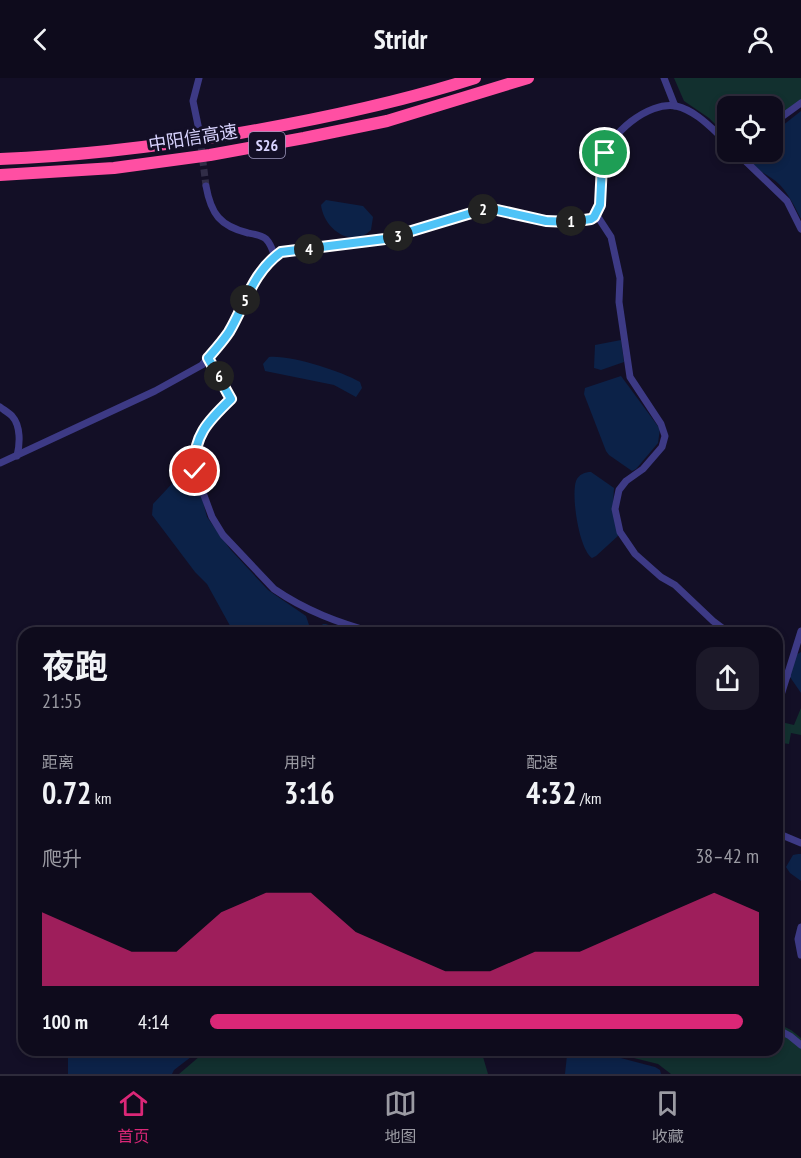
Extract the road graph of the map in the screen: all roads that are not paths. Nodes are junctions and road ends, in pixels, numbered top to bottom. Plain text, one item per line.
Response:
1 (199, 78) edge
2 (475, 78) edge
3 (528, 78) edge
4 (664, 78) edge
5 (801, 103) edge
6 (675, 106) junction
7 (783, 116) edge
8 (199, 130) tunnel mouth
9 (717, 133) edge
10 (0, 159) edge
11 (746, 162) edge
12 (0, 175) edge
13 (206, 186) tunnel mouth
14 (596, 214) junction
15 (801, 229) edge
16 (275, 256) junction
17 (208, 358) junction
18 (0, 407) edge
19 (17, 456) junction
20 (0, 463) edge
21 (354, 627) edge
22 (721, 627) edge
23 (801, 631) edge
24 (783, 672) edge
25 (787, 676) junction
26 (783, 689) edge
27 (783, 836) edge
28 (801, 843) edge
29 (801, 927) edge
30 (801, 955) edge
31 (783, 1032) edge
32 (801, 1045) edge

1 - 8 street
2 - 10 highway, 中阳信高速 / S26
3 - 12 highway, 中阳信高速 / S26
4 - 6 street
5 - 7 street
6 - 9 street
6 - 14 street
11 - 15 street
13 - 16 street
14 - 16 street
14 - 22 street
16 - 17 street
17 - 19 street
17 - 21 street
18 - 19 street
19 - 20 street
23 - 25 street
24 - 25 street
25 - 26 street
27 - 28 street
29 - 30 street
31 - 32 street

